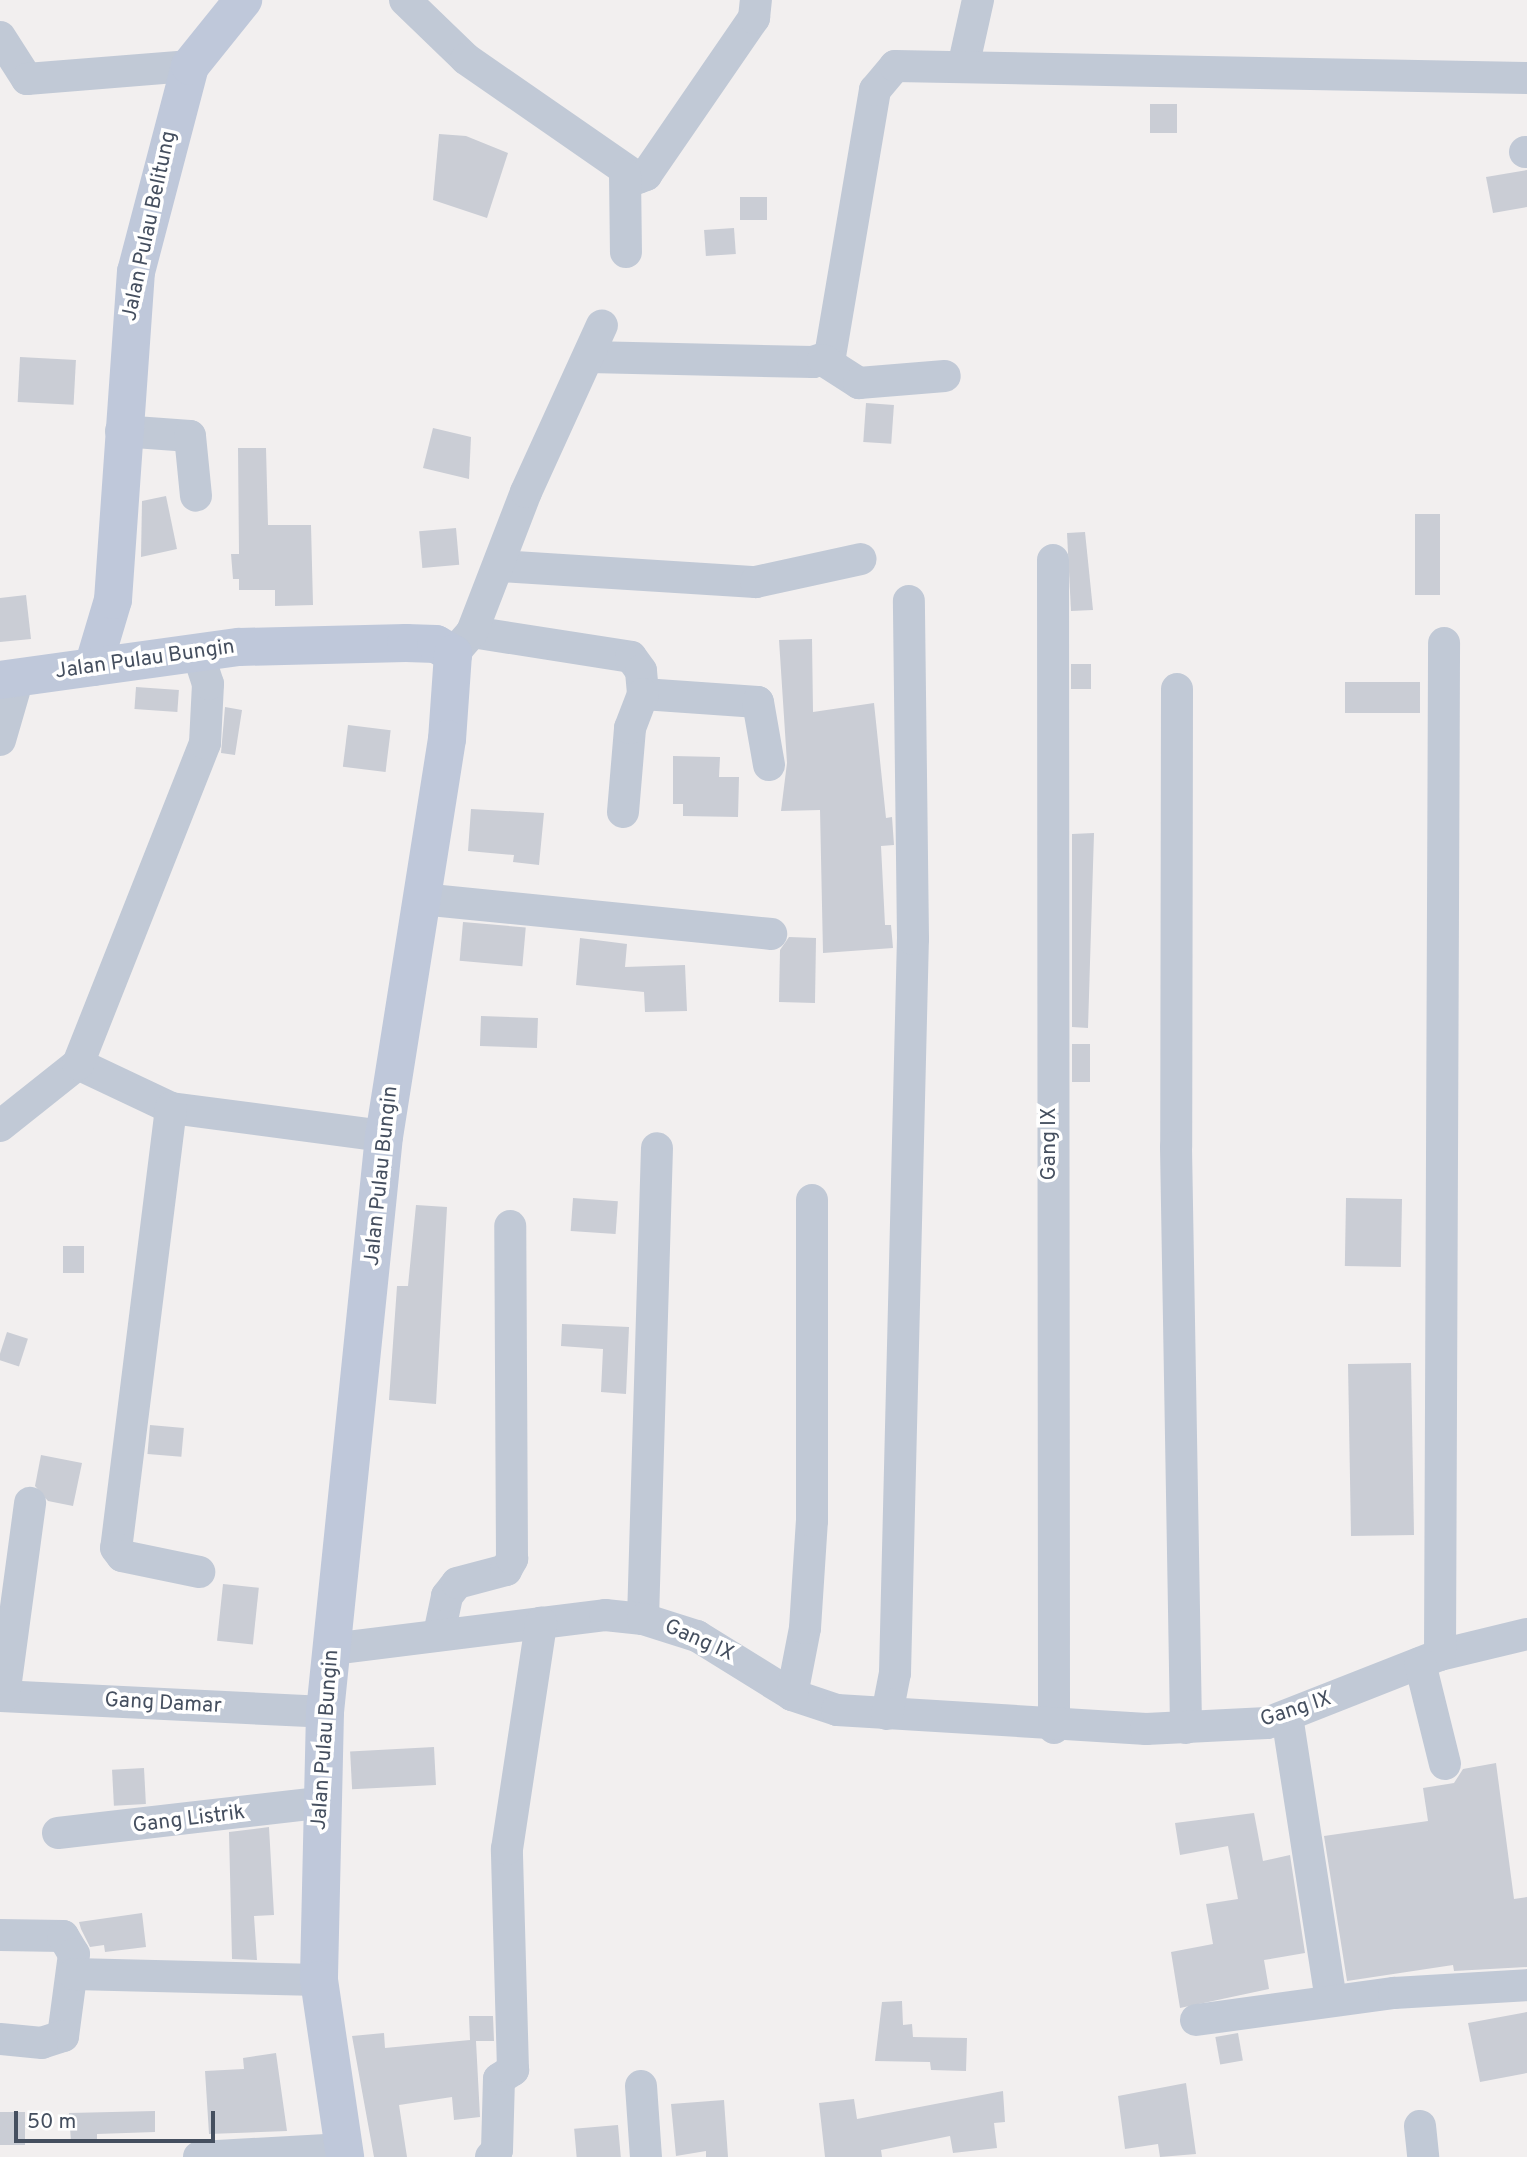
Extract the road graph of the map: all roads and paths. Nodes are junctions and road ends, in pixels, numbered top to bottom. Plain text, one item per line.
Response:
1 (243, 0) edge
2 (405, 0) edge
3 (757, 0) edge
4 (978, 0) edge
5 (0, 37) edge
6 (964, 63) junction
7 (190, 66) junction
8 (1527, 78) edge
9 (625, 174) junction
10 (626, 253) dead end
11 (602, 325) dead end
12 (589, 357) junction
13 (823, 360) junction
14 (945, 376) dead end
15 (146, 432) junction
16 (195, 496) dead end
17 (861, 559) dead end
18 (1053, 560) dead end
19 (499, 566) junction
20 (113, 600) junction
21 (909, 601) dead end
22 (463, 643) junction
23 (1444, 643) dead end
24 (215, 649) junction
25 (144, 656) junction
26 (93, 667) junction
27 (9, 679) edge
28 (1177, 689) dead end
29 (643, 694) junction
30 (0, 740) edge
31 (769, 765) dead end
32 (623, 812) dead end
33 (421, 899) junction
34 (771, 934) dead end
35 (78, 1064) junction
36 (171, 1108) junction
37 (0, 1126) edge
38 (384, 1136) junction
39 (657, 1148) dead end
40 (812, 1200) dead end
41 (510, 1226) dead end
42 (30, 1503) dead end
43 (11, 1548) edge
44 (199, 1572) dead end
45 (643, 1619) junction
46 (541, 1623) junction
47 (439, 1634) junction
48 (1527, 1634) edge
49 (332, 1650) junction
50 (1430, 1659) junction
51 (792, 1695) junction
52 (2, 1696) edge
53 (325, 1712) junction
54 (887, 1714) junction
55 (1287, 1716) junction
56 (1054, 1728) junction
57 (1186, 1728) junction
58 (1445, 1764) dead end
59 (319, 1803) junction
60 (58, 1833) dead end
61 (0, 1935) edge
62 (74, 1974) junction
63 (319, 1980) junction
64 (1527, 1985) edge
65 (1331, 2000) junction
66 (1196, 2020) dead end
67 (0, 2039) edge
68 (641, 2086) dead end
69 (1420, 2126) dead end
70 (344, 2153) edge
71 (200, 2157) edge
72 (491, 2157) edge
73 (646, 2157) edge
74 (1423, 2157) edge

1 - 7 street, Jalan Pulau Belitung
2 - 9 street
3 - 9 street
4 - 6 street
5 - 7 street
6 - 8 street
6 - 13 street
7 - 15 street, Jalan Pulau Belitung
9 - 10 street
11 - 12 street
12 - 13 street
12 - 19 street
13 - 14 street
15 - 16 street
15 - 20 street, Jalan Pulau Belitung
17 - 19 street
18 - 56 street, Gang IX
19 - 22 street
20 - 25 street
20 - 26 street, Jalan Pulau Belitung
21 - 54 street
22 - 24 street, Jalan Pulau Bungin
22 - 29 street
22 - 33 street, Jalan Pulau Bungin
23 - 50 street
24 - 25 street, Jalan Pulau Bungin
24 - 35 street
25 - 26 street, Jalan Pulau Bungin
26 - 27 street, Jalan Pulau Bungin
27 - 30 street
28 - 57 street
29 - 31 street
29 - 32 street
33 - 34 street
33 - 38 street, Jalan Pulau Bungin
35 - 36 street
35 - 37 street
36 - 38 street
36 - 44 street
38 - 49 street, Jalan Pulau Bungin
39 - 45 street
40 - 51 street
41 - 47 street
42 - 43 street
43 - 52 street
45 - 46 street, Gang IX
45 - 51 street, Gang IX
46 - 47 street, Gang IX
46 - 72 street
47 - 49 street, Gang IX
48 - 50 street, Gang IX
49 - 53 street, Jalan Pulau Bungin
50 - 55 street, Gang IX
50 - 58 street
51 - 54 street, Gang IX
52 - 53 street, Gang Damar
53 - 59 street, Jalan Pulau Bungin
54 - 56 street, Gang IX
55 - 57 street, Gang IX
55 - 65 street
56 - 57 street, Gang IX
59 - 60 street, Gang Listrik
59 - 63 street, Jalan Pulau Bungin
61 - 62 street
62 - 63 street
62 - 67 street
63 - 70 street, Jalan Pulau Bungin
64 - 65 street
65 - 66 street
68 - 73 street
69 - 74 street
70 - 71 street

